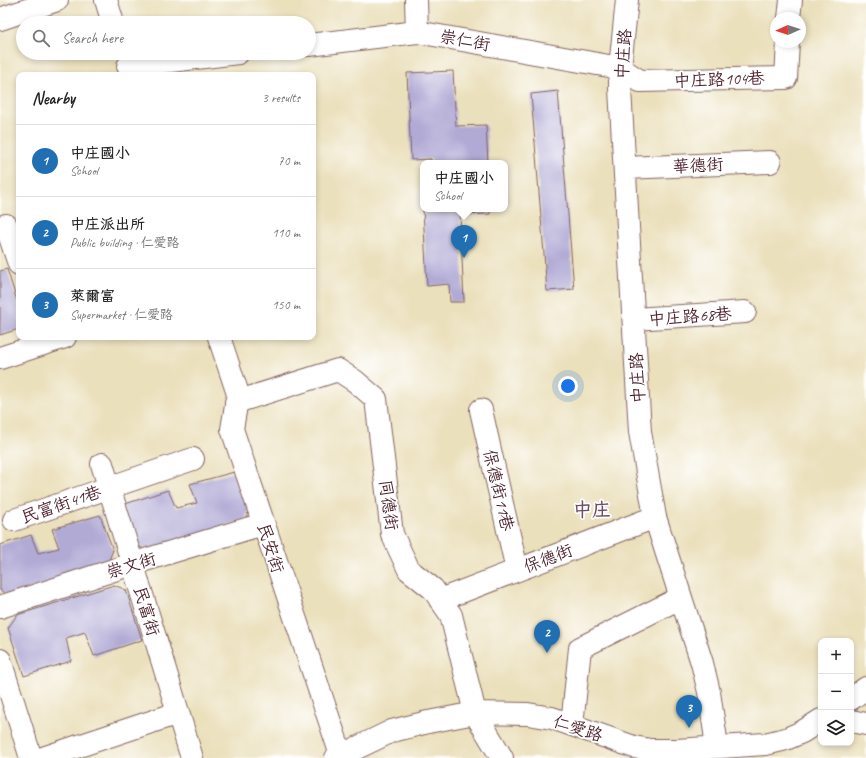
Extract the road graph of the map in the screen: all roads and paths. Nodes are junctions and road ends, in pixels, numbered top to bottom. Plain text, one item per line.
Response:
1 (57, 0) edge
2 (106, 0) edge
3 (416, 0) edge
4 (627, 0) edge
5 (790, 0) edge
6 (789, 12) edge
7 (111, 16) edge
8 (0, 19) edge
9 (417, 32) junction
10 (316, 44) edge
11 (788, 48) edge
12 (173, 60) edge
13 (127, 65) edge
14 (620, 68) junction
15 (770, 162) dead end
16 (625, 168) junction
17 (6, 225) dead end
18 (16, 255) edge
19 (745, 312) dead end
20 (634, 319) junction
21 (43, 340) edge
22 (220, 340) edge
23 (0, 358) edge
24 (236, 402) junction
25 (481, 410) dead end
26 (193, 459) dead end
27 (102, 464) dead end
28 (109, 488) junction
29 (655, 517) junction
30 (14, 520) dead end
31 (263, 524) junction
32 (132, 564) junction
33 (518, 570) junction
34 (680, 598) junction
35 (440, 600) junction
36 (0, 607) edge
37 (0, 660) edge
38 (866, 688) edge
39 (854, 696) edge
40 (178, 713) junction
41 (475, 713) junction
42 (818, 722) edge
43 (854, 722) edge
44 (866, 724) edge
45 (572, 725) junction
46 (717, 746) junction
47 (340, 757) edge
48 (31, 758) edge
49 (43, 758) edge
50 (192, 758) edge
51 (502, 758) edge

1 - 8 street
2 - 7 street
3 - 9 street
4 - 14 street, 中庄路
5 - 6 street
9 - 10 street, 崇仁街
9 - 14 street, 崇仁街
11 - 14 street, 中庄路104巷
12 - 13 street
14 - 16 street, 中庄路
15 - 16 street, 華德街
16 - 20 street, 中庄路
17 - 18 street
19 - 20 street, 中庄路68巷
20 - 29 street, 中庄路
21 - 23 street
22 - 24 street, 民安街
24 - 31 street, 民安街
24 - 35 street, 同德街
25 - 33 street, 保德街11巷
26 - 28 street, 民富街41巷
27 - 28 street, 民富街
28 - 30 street, 民富街41巷
28 - 32 street, 民富街
29 - 33 street, 保德街
29 - 34 street, 中庄路
31 - 32 street, 崇文街
31 - 47 street, 民安街
32 - 36 street, 崇文街
32 - 40 street, 民富街
33 - 35 street, 保德街
34 - 45 street
34 - 46 street, 中庄路
35 - 41 street, 同德街
37 - 48 street
38 - 39 street
40 - 49 street
40 - 50 street, 民富街
41 - 45 street, 仁愛路
41 - 47 street, 仁愛路
41 - 51 street, 同德街
42 - 46 street, 仁愛路
43 - 44 street
45 - 46 street, 仁愛路

